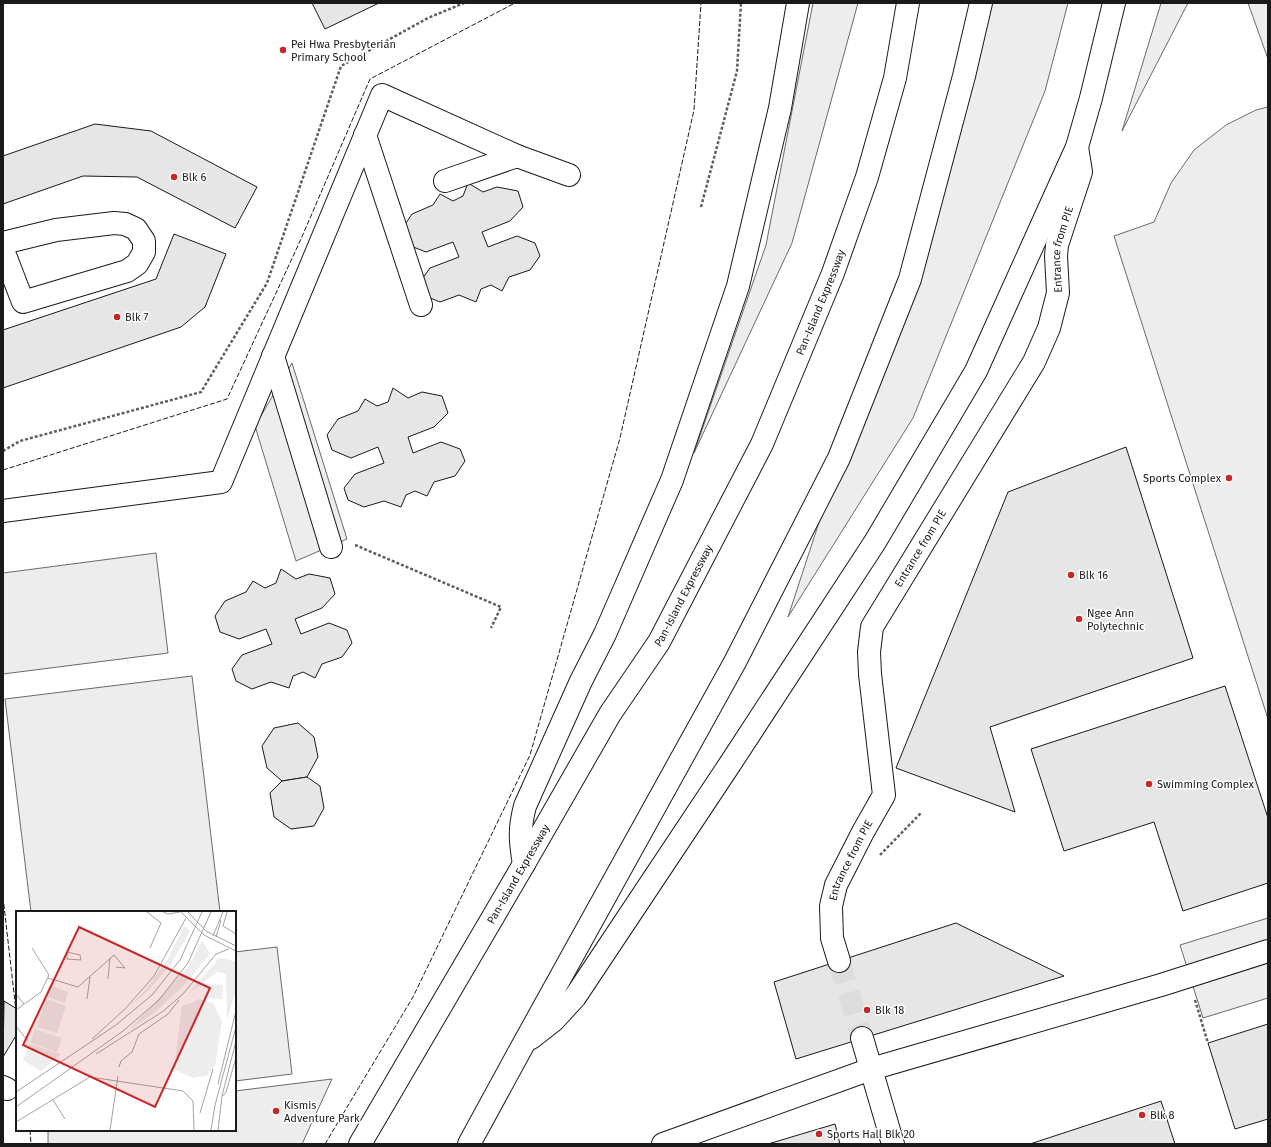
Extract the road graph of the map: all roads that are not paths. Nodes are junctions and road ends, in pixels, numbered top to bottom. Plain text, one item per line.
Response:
1 (798, 3) edge
2 (908, 3) edge
3 (981, 3) edge
4 (1114, 3) edge
5 (365, 135) junction
6 (1077, 147) junction
7 (517, 156) junction
8 (569, 175) dead end
9 (445, 182) dead end
10 (3, 243) edge
11 (3, 250) edge
12 (422, 304) dead end
13 (273, 356) junction
14 (3, 511) edge
15 (331, 547) road end
16 (524, 864) junction
17 (1268, 951) edge
18 (839, 961) tunnel mouth
19 (862, 1038) tunnel mouth
20 (522, 1045) junction
21 (871, 1069) junction
22 (360, 1144) edge
23 (469, 1144) edge
24 (663, 1144) edge
25 (893, 1144) edge

1 - 16 main road
2 - 16 main road, Pan-Island Expressway
3 - 20 main road
4 - 6 main road
5 - 7 main road
5 - 12 main road
5 - 13 main road
6 - 18 main road, Entrance from PIE
6 - 20 main road
7 - 8 main road
7 - 9 main road
10 - 11 main road
13 - 14 main road
13 - 15 main road
16 - 22 main road, Pan-Island Expressway
17 - 21 main road
19 - 21 main road
20 - 23 main road
21 - 24 main road
21 - 25 main road

